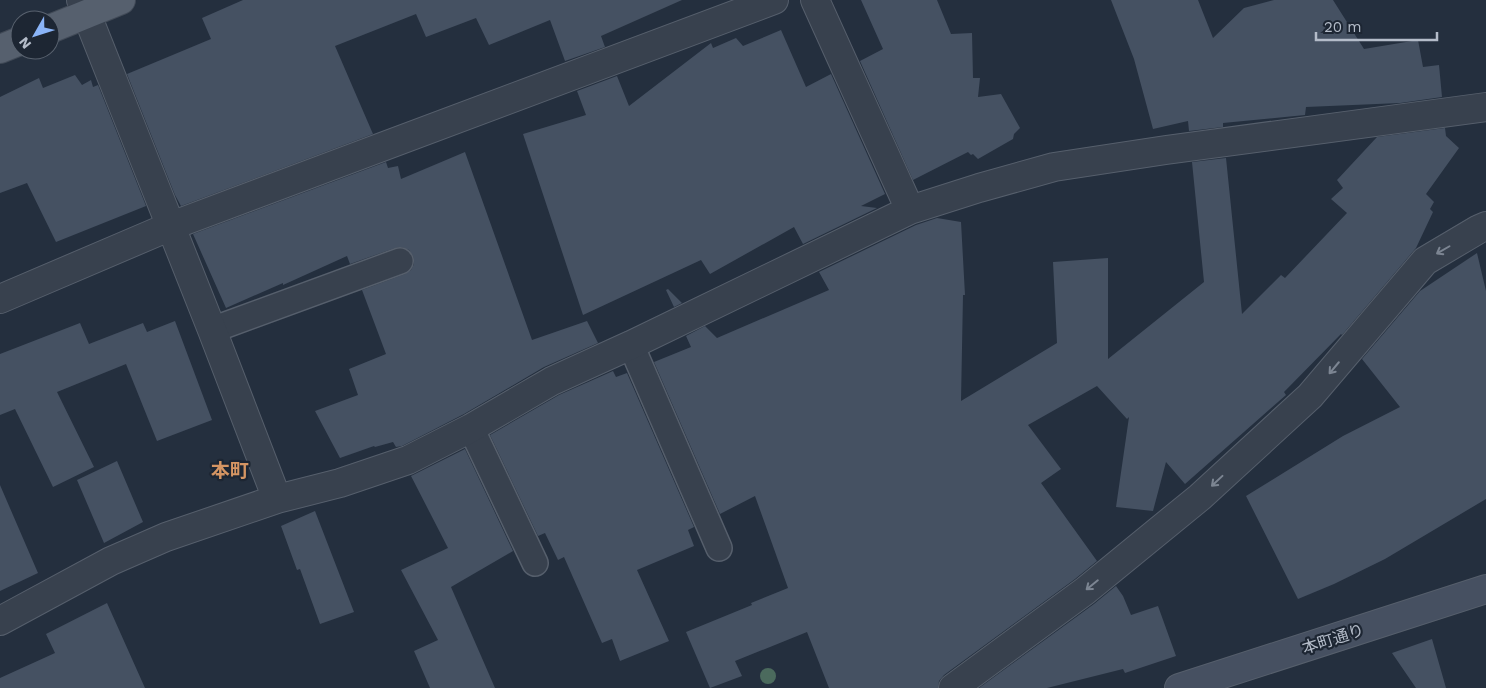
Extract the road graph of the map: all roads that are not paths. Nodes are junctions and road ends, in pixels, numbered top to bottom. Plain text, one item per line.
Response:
1 (121, 0) edge
2 (774, 0) edge
3 (815, 0) edge
4 (83, 7) edge
5 (60, 22) edge
6 (1486, 107) edge
7 (910, 210) junction
8 (171, 226) junction
9 (1486, 226) edge
10 (400, 261) dead end
11 (0, 299) edge
12 (212, 330) junction
13 (631, 345) junction
14 (471, 428) junction
15 (277, 499) junction
16 (719, 548) dead end
17 (535, 563) dead end
18 (1486, 589) edge
19 (0, 621) edge
20 (953, 688) edge
21 (1180, 688) edge

1 - 4 main road
2 - 8 street
3 - 7 street
4 - 5 main road
4 - 8 street
6 - 7 street
7 - 13 street
8 - 11 street
8 - 12 street
9 -> 20 street
10 - 12 lane
12 - 15 street
13 - 14 street
13 - 16 lane
14 - 15 street
14 - 17 lane
15 - 19 street
18 - 21 main road, 本町通り

